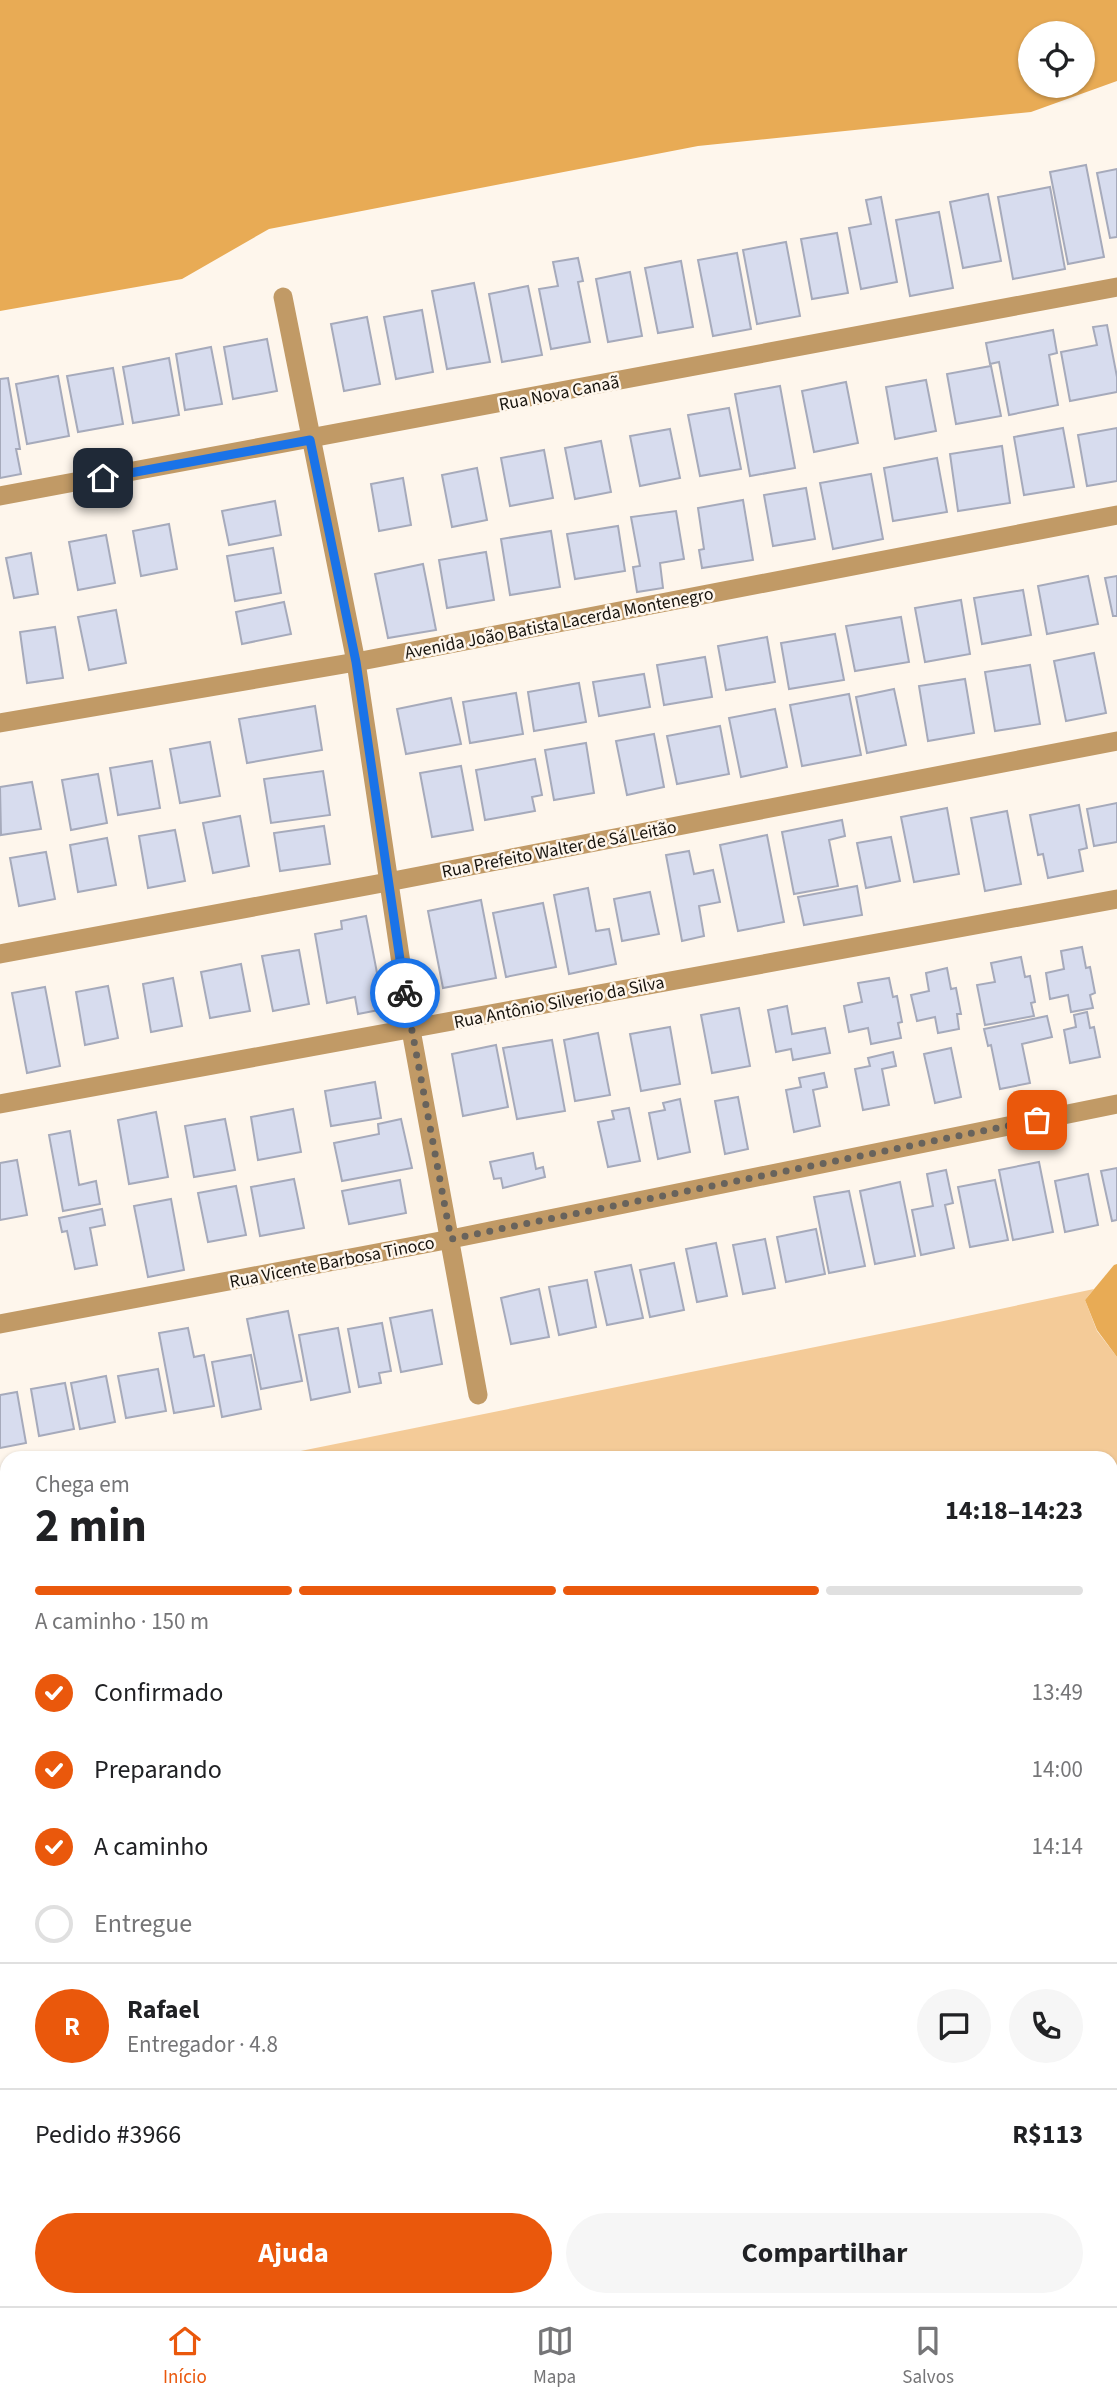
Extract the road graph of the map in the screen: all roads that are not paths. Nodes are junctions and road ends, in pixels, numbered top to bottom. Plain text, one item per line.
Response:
1 (1117, 287) edge
2 (283, 297) dead end
3 (310, 440) junction
4 (0, 496) edge
5 (1117, 515) edge
6 (356, 662) junction
7 (0, 723) edge
8 (1117, 741) edge
9 (388, 882) junction
10 (1117, 899) edge
11 (0, 954) edge
12 (411, 1030) junction
13 (0, 1104) edge
14 (1117, 1104) edge
15 (451, 1239) junction
16 (0, 1324) edge
17 (478, 1395) dead end

1 - 3 street, Rua Nova Canaã
2 - 3 street
3 - 4 street, Rua Nova Canaã
3 - 6 street
5 - 6 street, Avenida João Batista Lacerda Montenegro
6 - 7 street, Avenida João Batista Lacerda Montenegro
6 - 9 street
8 - 9 street, Rua Prefeito Walter de Sá Leitão
9 - 11 street, Rua Prefeito Walter de Sá Leitão
9 - 12 street
10 - 12 street, Rua Antônio Silverio da Silva
12 - 13 street, Rua Antônio Silverio da Silva
12 - 15 street
14 - 15 street, Rua Vicente Barbosa Tinoco
15 - 16 street, Rua Vicente Barbosa Tinoco
15 - 17 street

